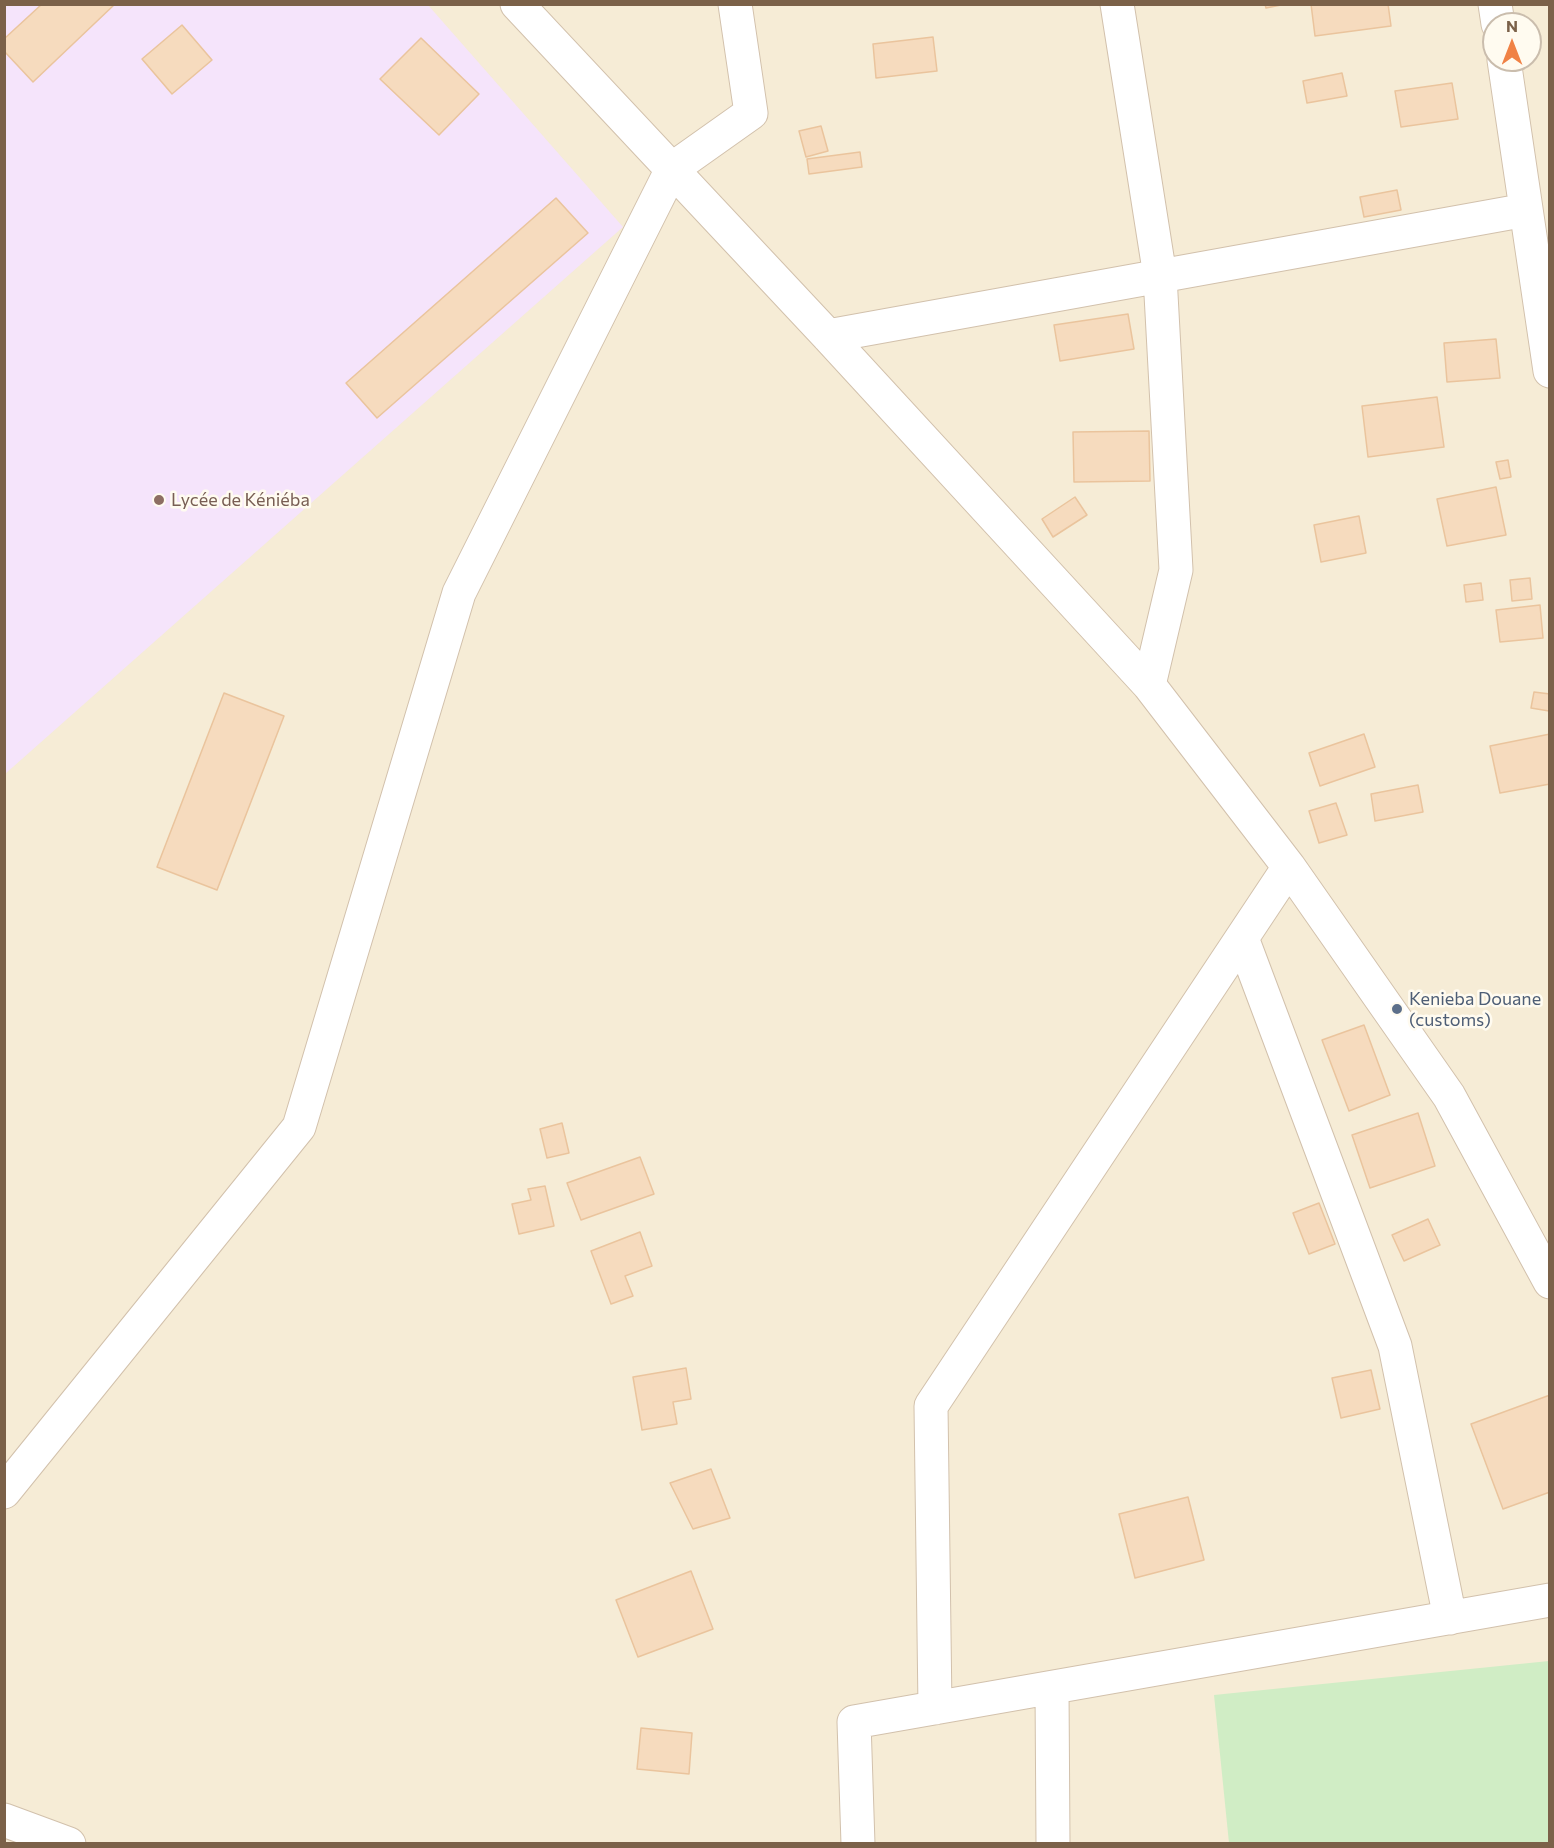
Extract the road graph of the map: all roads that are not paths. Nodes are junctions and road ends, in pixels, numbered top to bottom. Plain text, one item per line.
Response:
1 (517, 4) edge
2 (735, 4) edge
3 (1117, 4) edge
4 (1506, 72) edge
5 (672, 169) junction
6 (1526, 210) junction
7 (1160, 276) junction
8 (828, 336) junction
9 (1550, 371) edge
10 (1149, 685) junction
11 (1289, 867) junction
12 (1242, 938) junction
13 (1541, 1249) edge
14 (1550, 1282) edge
15 (4, 1492) edge
16 (1550, 1600) edge
17 (1450, 1618) junction
18 (1052, 1688) junction
19 (935, 1708) junction
20 (4, 1820) edge
21 (69, 1844) edge
22 (858, 1844) edge
23 (1053, 1844) edge

1 - 5 street
2 - 5 street
3 - 7 street
4 - 6 street
5 - 8 street
5 - 15 street
6 - 7 street
6 - 9 street
7 - 8 street
7 - 10 street
8 - 10 street
10 - 11 street
11 - 12 street
11 - 13 street
12 - 17 street
12 - 19 street
13 - 14 street
16 - 17 street
17 - 18 street
18 - 19 street
18 - 23 street
19 - 22 street
20 - 21 street

